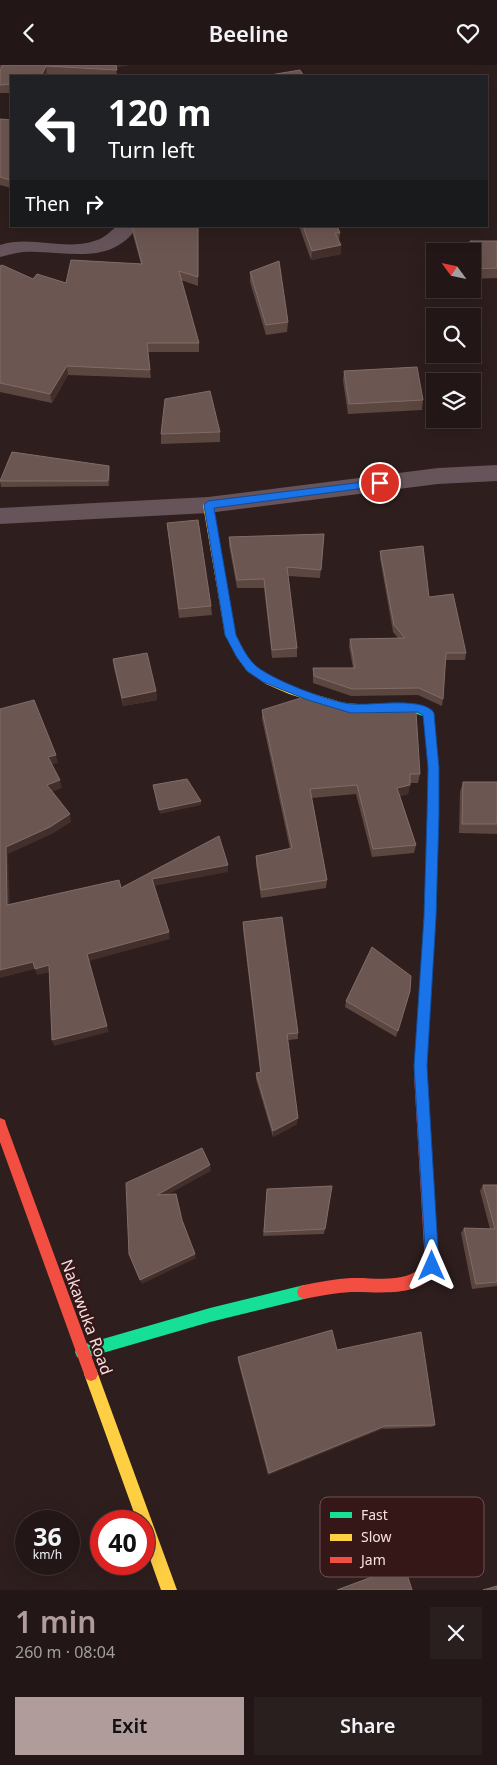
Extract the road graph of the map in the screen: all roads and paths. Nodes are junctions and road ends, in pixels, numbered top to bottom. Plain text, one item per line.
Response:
1 (128, 227) edge
2 (0, 251) edge
3 (497, 473) edge
4 (208, 505) junction
5 (0, 516) edge
6 (0, 1124) edge
7 (82, 1352) junction
8 (140, 1510) edge
9 (155, 1551) edge
10 (169, 1590) edge

1 - 2 street
3 - 4 street
4 - 5 street
4 - 7 street
6 - 7 street, Nakawuka Road
7 - 8 street, Nakawuka Road
9 - 10 street, Nakawuka Road

